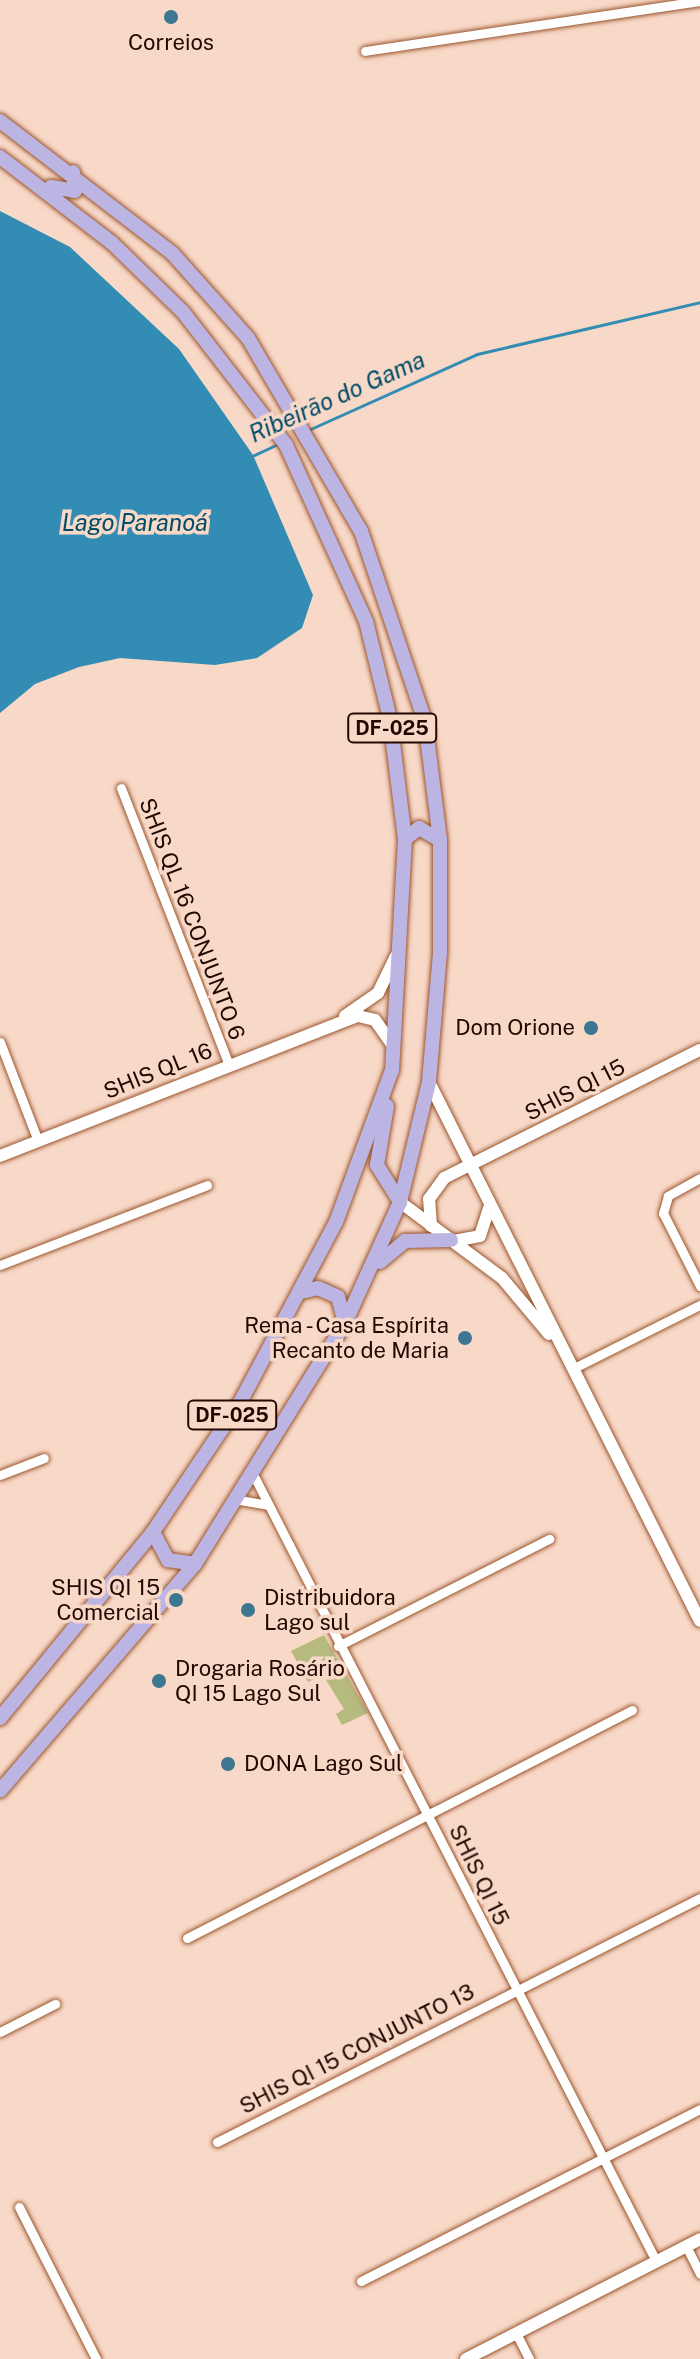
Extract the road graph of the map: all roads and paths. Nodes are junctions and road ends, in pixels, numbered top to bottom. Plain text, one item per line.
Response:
1 (700, 1) edge
2 (365, 51) dead end
3 (0, 121) edge
4 (0, 157) edge
5 (71, 170) junction
6 (23, 171) junction
7 (121, 788) dead end
8 (405, 839) junction
9 (440, 840) junction
10 (403, 938) junction
11 (332, 1024) junction
12 (0, 1042) edge
13 (394, 1047) junction
14 (700, 1050) edge
15 (229, 1065) junction
16 (392, 1070) junction
17 (429, 1082) junction
18 (38, 1141) junction
19 (0, 1156) edge
20 (468, 1167) junction
21 (700, 1178) edge
22 (207, 1185) dead end
23 (400, 1202) junction
24 (489, 1205) junction
25 (431, 1226) junction
26 (451, 1240) junction
27 (0, 1265) edge
28 (368, 1279) junction
29 (700, 1286) edge
30 (301, 1292) junction
31 (700, 1305) edge
32 (345, 1323) junction
33 (571, 1362) junction
34 (44, 1458) dead end
35 (0, 1475) edge
36 (255, 1478) junction
37 (240, 1500) junction
38 (268, 1505) junction
39 (153, 1532) junction
40 (549, 1539) dead end
41 (195, 1564) junction
42 (700, 1621) edge
43 (338, 1646) junction
44 (632, 1710) dead end
45 (0, 1718) edge
46 (0, 1791) edge
47 (427, 1814) junction
48 (700, 1898) edge
49 (187, 1938) dead end
50 (513, 1988) junction
51 (55, 2004) dead end
52 (0, 2032) edge
53 (700, 2109) edge
54 (217, 2142) dead end
55 (600, 2159) junction
56 (19, 2207) dead end
57 (700, 2239) edge
58 (686, 2246) junction
59 (656, 2261) junction
60 (700, 2274) edge
61 (361, 2281) dead end
62 (516, 2333) junction
63 (96, 2359) edge
64 (466, 2359) edge
65 (529, 2359) edge

1 - 2 street
3 - 5 main road, DF-025
4 - 6 main road, DF-025
5 - 6 main road
5 - 9 main road, DF-025
6 - 8 main road, DF-025
7 - 15 street, SHIS QL 16 CONJUNTO 6
8 - 9 main road
8 - 10 main road, DF-025
9 - 17 main road, DF-025
10 - 11 street, SHIS QL 16
10 - 13 main road, DF-025
11 - 13 street, SHIS QL 16
11 - 15 street, SHIS QL 16
12 - 18 street
13 - 16 main road, DF-025
14 - 20 street, SHIS QI 15
15 - 18 street, SHIS QL 16
16 - 23 main road
16 - 30 main road, DF-025
17 - 20 street
17 - 23 main road, DF-025
18 - 19 street, SHIS QL 16
20 - 24 street
20 - 25 street
21 - 29 street
22 - 27 street
23 - 25 street
23 - 28 main road, DF-025
24 - 26 street
24 - 33 street
25 - 26 street
26 - 28 main road
26 - 33 street
28 - 32 main road, DF-025
30 - 32 main road
30 - 39 main road, DF-025
31 - 33 street
32 - 36 main road, DF-025
33 - 42 street
34 - 35 street
36 - 37 main road, DF-025
36 - 38 street, SHIS QI 15
37 - 38 street
37 - 41 main road, DF-025
38 - 43 street, SHIS QI 15
39 - 41 main road
39 - 45 main road, DF-025
40 - 43 street
41 - 46 main road, DF-025
43 - 47 street, SHIS QI 15
44 - 47 street
47 - 49 street
47 - 50 street, SHIS QI 15
48 - 50 street, SHIS QI 15 CONJUNTO 13
50 - 54 street, SHIS QI 15 CONJUNTO 13
50 - 55 street, SHIS QI 15
51 - 52 street
53 - 55 street
55 - 59 street, SHIS QI 15
55 - 61 street
56 - 63 street
57 - 58 street
58 - 59 street
58 - 60 street
59 - 62 street
62 - 64 street
62 - 65 street

